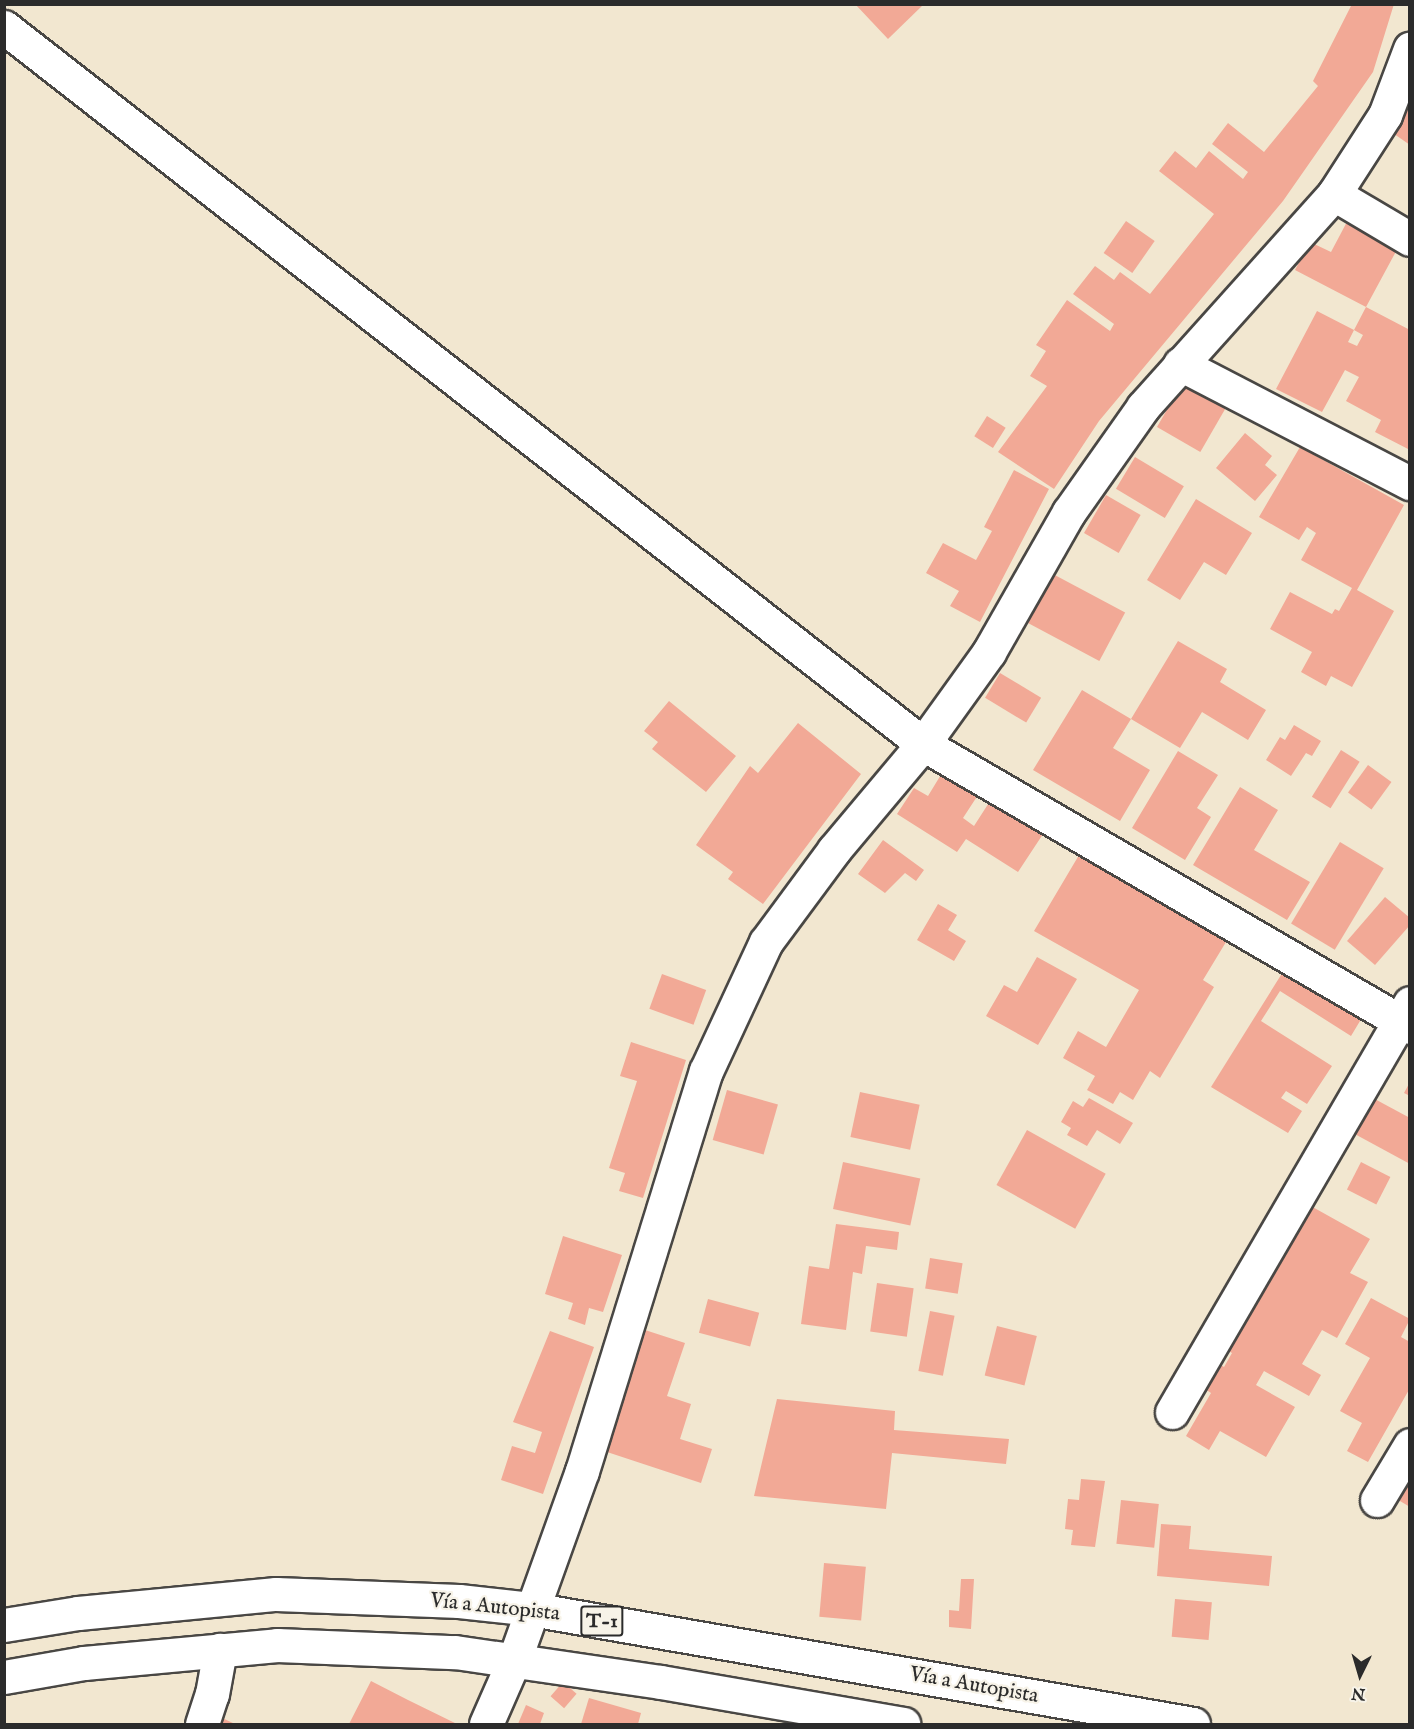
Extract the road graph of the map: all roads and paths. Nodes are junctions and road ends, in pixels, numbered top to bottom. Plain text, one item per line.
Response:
1 (4, 27) edge
2 (1410, 49) edge
3 (1334, 194) junction
4 (1410, 239) edge
5 (1180, 364) junction
6 (1410, 483) edge
7 (923, 744) junction
8 (1406, 1017) edge
9 (1172, 1412) dead end
10 (1410, 1445) edge
11 (1377, 1500) dead end
12 (531, 1609) junction
13 (4, 1625) edge
14 (220, 1650) junction
15 (515, 1658) junction
16 (4, 1677) edge
17 (202, 1725) edge
18 (486, 1725) edge
19 (903, 1725) edge
20 (1193, 1725) edge

1 - 7 main road
2 - 3 main road
3 - 4 main road
3 - 5 main road
5 - 6 main road
5 - 7 main road
7 - 8 main road
7 - 12 main road
8 - 9 main road
10 - 11 main road
12 - 13 main road, Vía a Autopista / T-1
12 - 15 main road
12 - 20 main road, Vía a Autopista / T-1
14 - 15 main road, T-1
14 - 16 main road, T-1
14 - 17 main road
15 - 18 main road
15 - 19 main road, T-1

